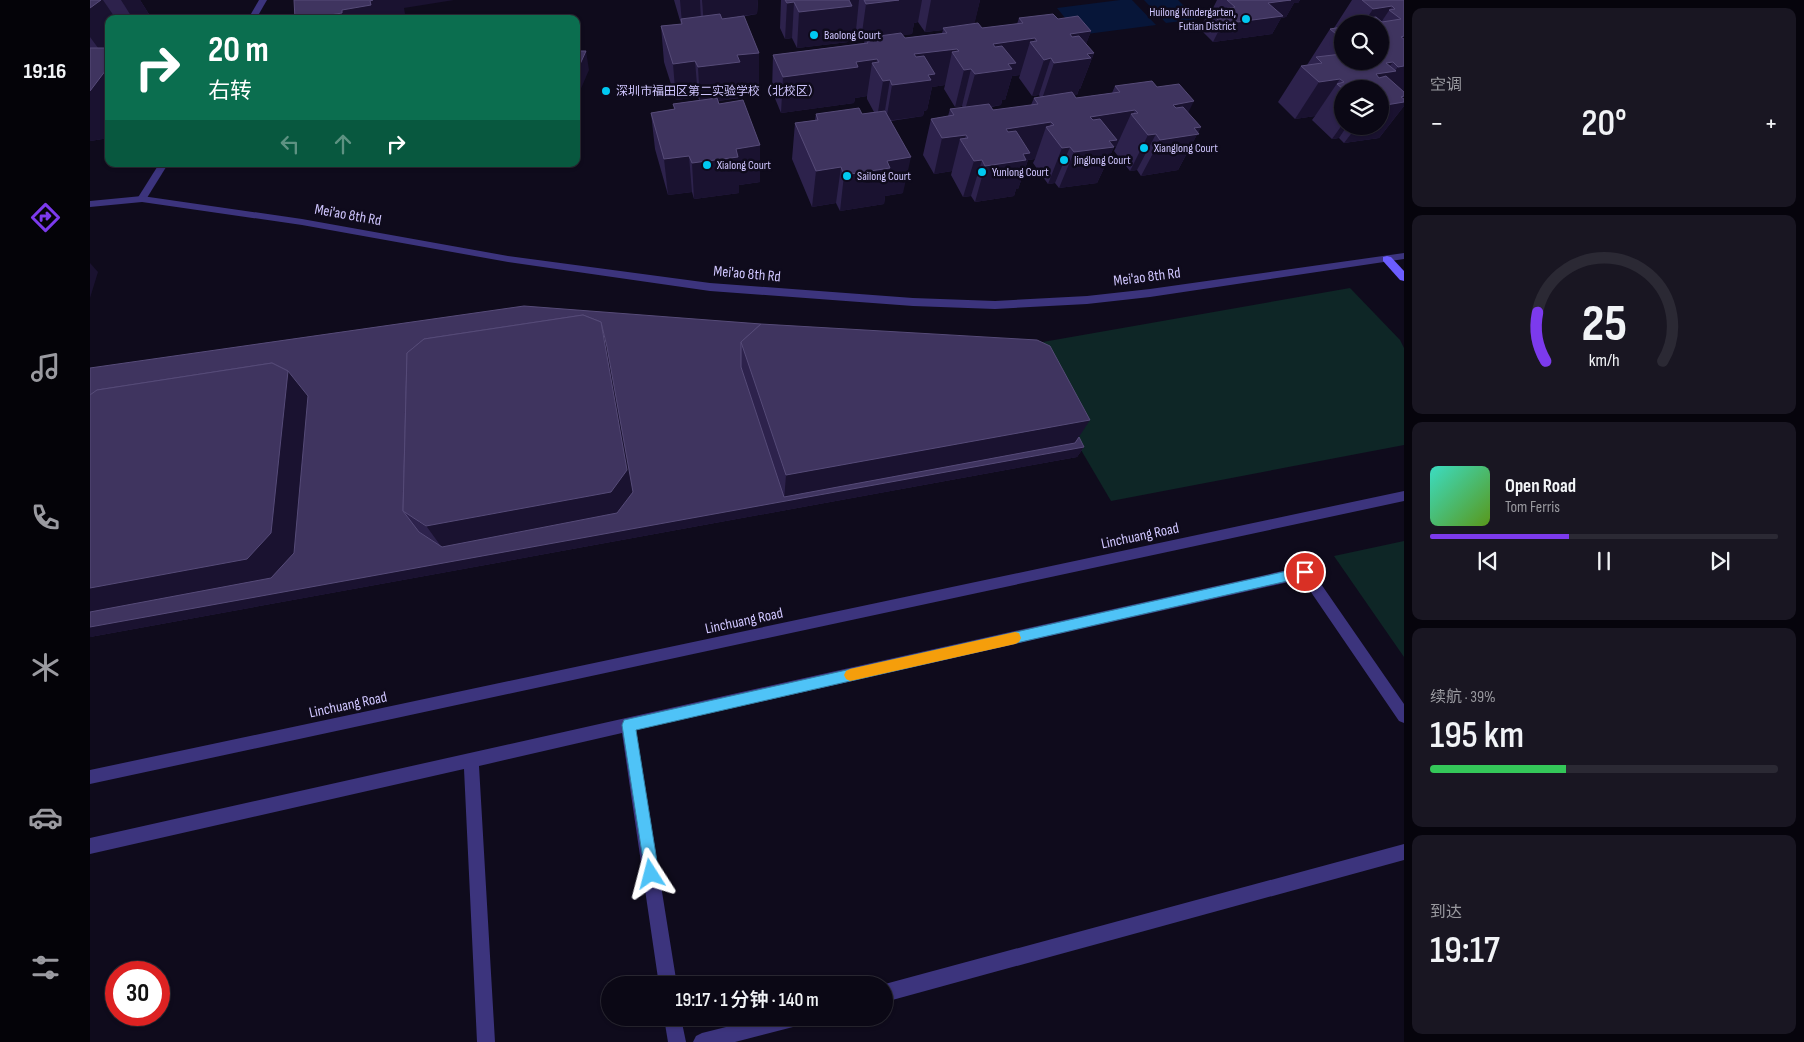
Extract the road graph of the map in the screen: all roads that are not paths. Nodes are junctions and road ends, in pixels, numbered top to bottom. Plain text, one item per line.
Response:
1 (263, 0) edge
2 (254, 15) edge
3 (161, 167) edge
4 (142, 199) junction
5 (90, 204) edge
6 (1404, 256) edge
7 (1387, 259) junction
8 (1404, 277) edge
9 (1404, 496) edge
10 (1404, 716) edge
11 (628, 725) junction
12 (471, 760) junction
13 (90, 777) edge
14 (90, 846) edge
15 (1404, 852) edge
16 (667, 976) edge
17 (893, 991) edge
18 (674, 1026) edge
19 (763, 1026) edge
20 (486, 1042) edge
21 (677, 1042) edge
22 (702, 1042) edge

1 - 2 street
3 - 4 street
4 - 5 street, Mei'ao 8th Rd
4 - 7 street, Mei'ao 8th Rd
6 - 7 street, Mei'ao 8th Rd
7 - 8 main road
9 - 13 street, Linchuang Road
10 - 11 street
11 - 12 street
11 - 16 street
12 - 14 street
12 - 20 street
15 - 17 street
18 - 21 street
19 - 22 street

